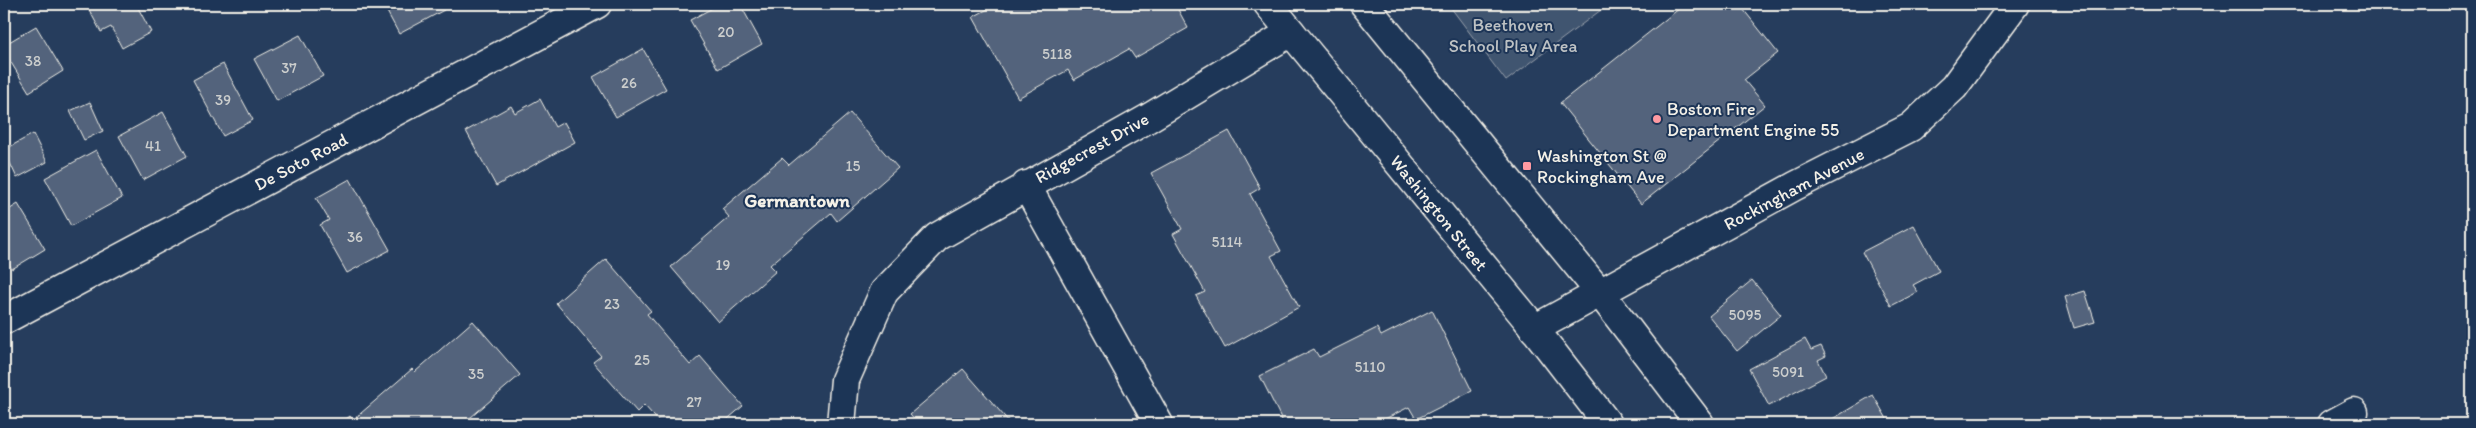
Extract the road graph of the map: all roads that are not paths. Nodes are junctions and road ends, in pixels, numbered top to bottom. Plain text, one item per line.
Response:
1 (597, 4) edge
2 (1268, 4) edge
3 (1364, 4) edge
4 (2015, 4) edge
5 (1291, 32) junction
6 (1026, 185) junction
7 (1601, 294) junction
8 (4, 320) edge
9 (1534, 329) junction
10 (841, 424) edge
11 (1159, 424) edge
12 (1608, 424) edge
13 (1700, 424) edge

1 - 8 street, De Soto Road
2 - 5 street, Washington Street
3 - 7 street
4 - 7 street, Rockingham Avenue
5 - 6 street, Ridgecrest Drive
5 - 9 street, Washington Street
6 - 10 street
6 - 11 street, Ridgecrest Drive
7 - 9 street, Rockingham Avenue
7 - 13 street
9 - 12 street, Washington Street

